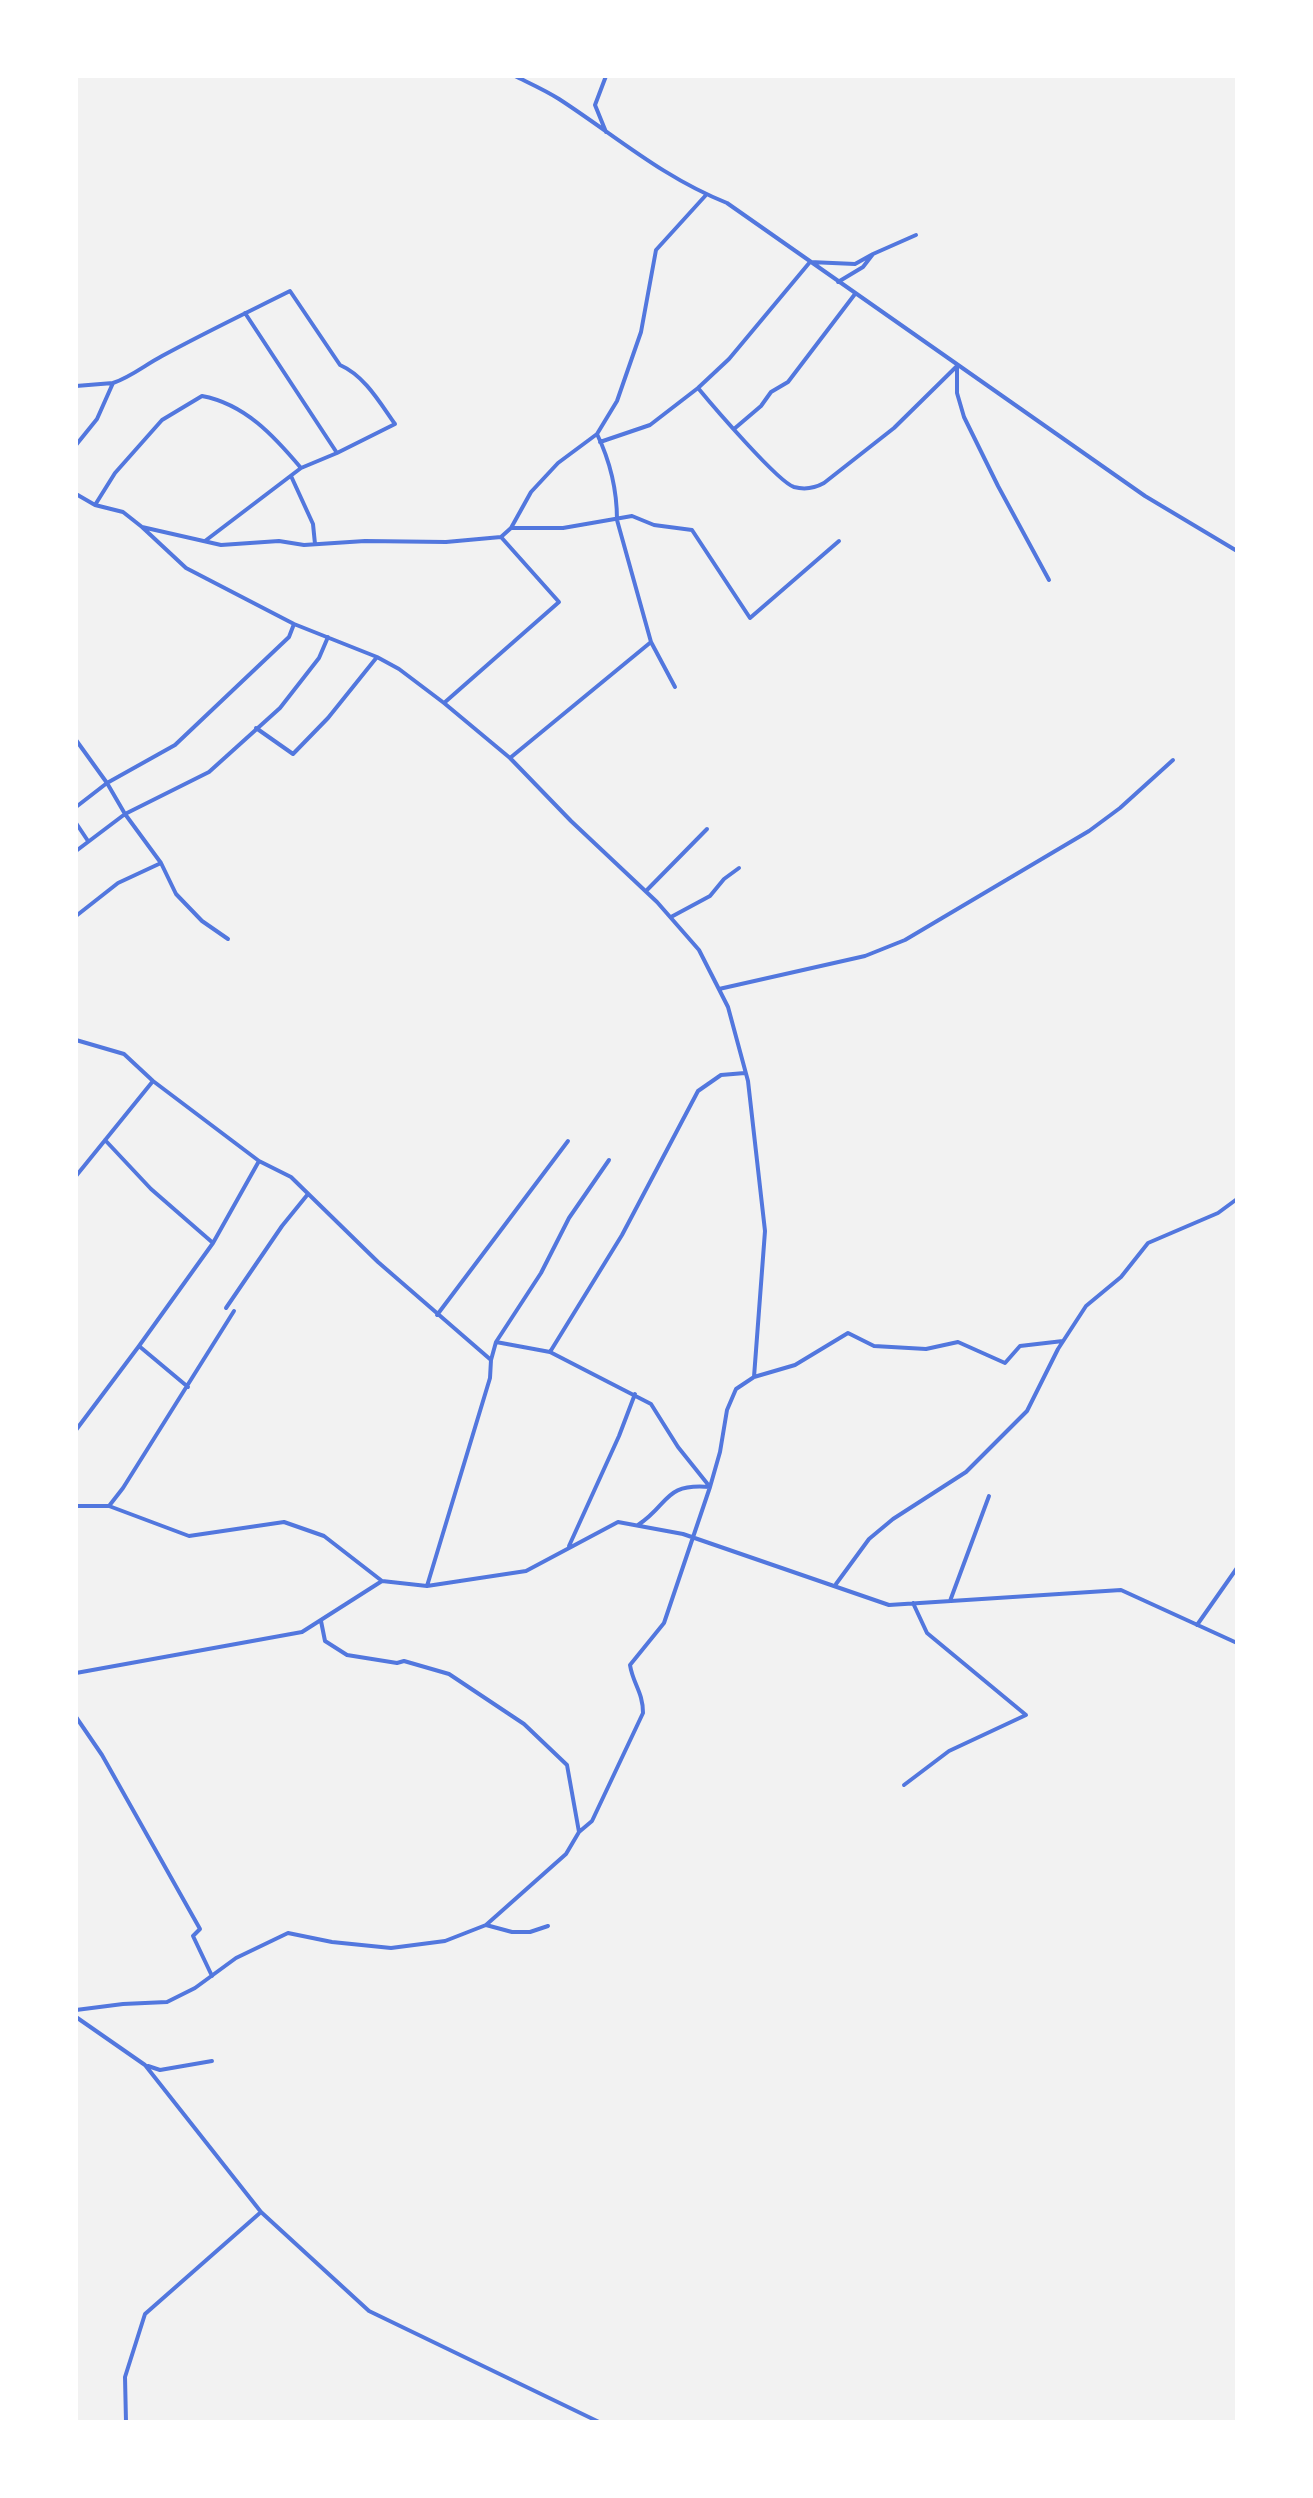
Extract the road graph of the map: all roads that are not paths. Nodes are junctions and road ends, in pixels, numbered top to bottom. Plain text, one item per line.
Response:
1 (515, 76) edge
2 (606, 76) edge
3 (607, 135) junction
4 (706, 195) junction
5 (916, 235) dead end
6 (873, 254) junction
7 (810, 262) junction
8 (838, 282) junction
9 (855, 294) junction
10 (245, 313) junction
11 (957, 366) junction
12 (113, 383) junction
13 (76, 386) edge
14 (698, 388) junction
15 (734, 429) junction
16 (597, 434) junction
17 (600, 442) junction
18 (76, 445) edge
19 (337, 453) junction
20 (301, 468) junction
21 (291, 476) junction
22 (76, 494) edge
23 (95, 505) junction
24 (617, 520) junction
25 (142, 527) junction
26 (511, 528) junction
27 (501, 537) junction
28 (205, 541) junction
29 (839, 541) dead end
30 (315, 544) junction
31 (1237, 551) edge
32 (1049, 580) dead end
33 (294, 624) junction
34 (328, 637) junction
35 (651, 642) junction
36 (377, 657) junction
37 (675, 687) dead end
38 (444, 703) junction
39 (256, 728) junction
40 (76, 740) edge
41 (510, 758) junction
42 (1173, 760) dead end
43 (107, 783) junction
44 (76, 807) edge
45 (125, 814) junction
46 (76, 823) edge
47 (707, 829) dead end
48 (88, 841) junction
49 (76, 851) edge
50 (161, 863) junction
51 (739, 868) dead end
52 (646, 891) junction
53 (76, 916) edge
54 (671, 917) junction
55 (228, 939) dead end
56 (719, 989) junction
57 (76, 1040) edge
58 (746, 1073) junction
59 (153, 1081) junction
60 (105, 1140) junction
61 (568, 1141) dead end
62 (609, 1160) dead end
63 (259, 1161) junction
64 (76, 1176) edge
65 (308, 1194) junction
66 (1237, 1199) edge
67 (213, 1243) junction
68 (226, 1308) dead end
69 (234, 1311) dead end
70 (437, 1315) junction
71 (1063, 1341) junction
72 (496, 1342) junction
73 (139, 1346) junction
74 (550, 1352) junction
75 (491, 1360) junction
76 (754, 1377) junction
77 (188, 1387) junction
78 (635, 1394) junction
79 (76, 1430) edge
80 (710, 1487) junction
81 (989, 1496) dead end
82 (109, 1506) junction
83 (77, 1508) edge
84 (638, 1525) junction
85 (693, 1538) junction
86 (568, 1548) junction
87 (1237, 1568) edge
88 (382, 1581) junction
89 (835, 1585) junction
90 (427, 1586) junction
91 (950, 1601) junction
92 (913, 1603) junction
93 (320, 1620) junction
94 (1197, 1625) junction
95 (1237, 1643) edge
96 (76, 1673) edge
97 (76, 1717) edge
98 (904, 1785) dead end
99 (579, 1832) junction
100 (486, 1925) junction
101 (548, 1926) dead end
102 (212, 1976) junction
103 (76, 2010) edge
104 (76, 2017) edge
105 (212, 2061) dead end
106 (145, 2065) junction
107 (261, 2212) junction
108 (126, 2422) edge
109 (598, 2422) edge

1 - 3 street
2 - 3 street
3 - 4 street
4 - 7 street
4 - 16 street
5 - 6 street
6 - 7 street
6 - 8 street
7 - 8 street
7 - 14 street
8 - 9 street
9 - 11 street
9 - 15 street
10 - 12 street
10 - 19 street
10 - 19 street
11 - 15 street
11 - 31 street
11 - 32 street
12 - 13 street
12 - 18 street
14 - 15 street
14 - 17 street
16 - 17 street
16 - 26 street
17 - 24 street
19 - 20 street
20 - 21 street
20 - 23 street
21 - 28 street
21 - 30 street
22 - 23 street
23 - 25 street
24 - 26 street
24 - 29 street
24 - 35 street
25 - 28 street
25 - 33 street
26 - 27 street
27 - 30 street
27 - 38 street
28 - 30 street
33 - 34 street
33 - 43 street
34 - 36 street
34 - 39 street
35 - 37 street
35 - 41 street
36 - 38 street
36 - 39 street
38 - 41 street
39 - 45 street
40 - 43 street
41 - 52 street
42 - 56 street
43 - 44 street
43 - 45 street
45 - 48 street
45 - 50 street
46 - 48 street
47 - 52 street
48 - 49 street
50 - 53 street
50 - 55 street
51 - 54 street
52 - 54 street
54 - 56 street
56 - 58 street
57 - 59 street
58 - 74 street
58 - 76 street
59 - 60 street
59 - 63 street
60 - 64 street
60 - 67 street
61 - 70 street
62 - 72 street
63 - 65 street
63 - 67 street
65 - 68 street
65 - 70 street
66 - 71 street
67 - 73 street
69 - 77 street
70 - 75 street
71 - 76 street
71 - 89 street
72 - 74 street
72 - 75 street
73 - 77 street
73 - 79 street
74 - 78 street
75 - 90 street
76 - 80 street
77 - 82 street
78 - 80 street
78 - 86 street
80 - 84 street
80 - 85 street
81 - 91 street
82 - 83 street
82 - 88 street
84 - 85 street
84 - 86 street
85 - 89 street
85 - 99 street
86 - 90 street
87 - 94 street
88 - 90 street
88 - 93 street
89 - 92 street
91 - 92 street
91 - 94 street
92 - 98 street
93 - 96 street
93 - 99 street
94 - 95 street
97 - 102 street
99 - 100 street
100 - 101 street
100 - 102 street
102 - 103 street
104 - 106 street
105 - 106 street
106 - 107 street
107 - 108 street
107 - 109 street

